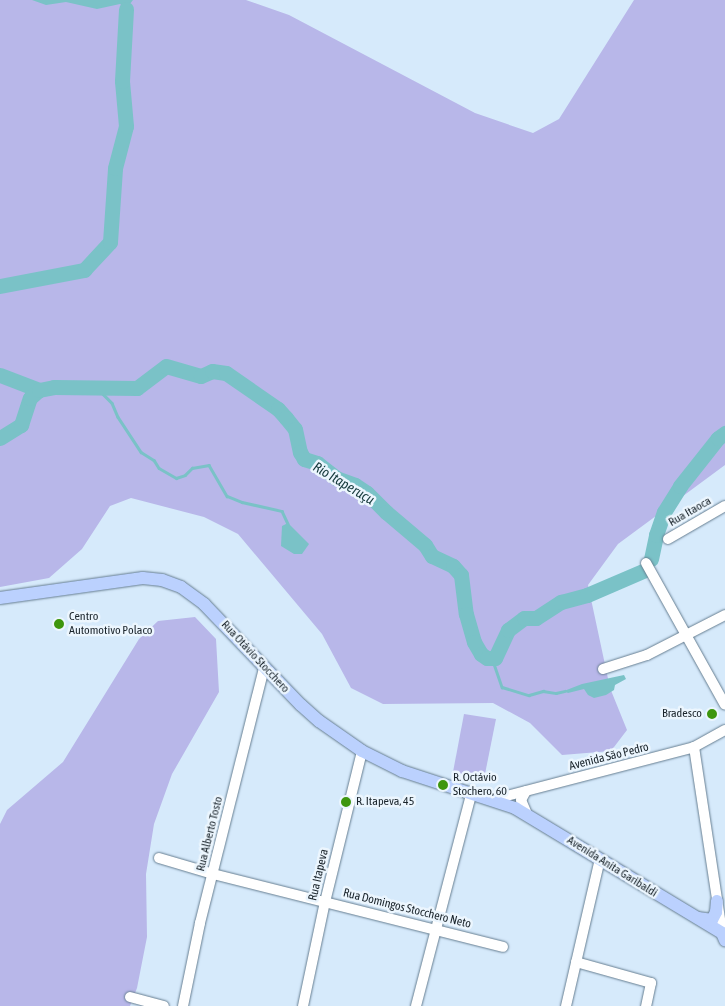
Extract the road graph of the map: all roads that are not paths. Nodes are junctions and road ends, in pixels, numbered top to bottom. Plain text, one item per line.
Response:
1 (725, 506) edge
2 (668, 539) dead end
3 (646, 563) dead end
4 (0, 598) edge
5 (725, 615) edge
6 (686, 634) junction
7 (264, 668) junction
8 (603, 669) dead end
9 (725, 705) edge
10 (725, 730) edge
11 (694, 747) junction
12 (362, 751) junction
13 (526, 791) junction
14 (471, 794) junction
15 (495, 800) junction
16 (526, 814) junction
17 (159, 858) dead end
18 (600, 859) junction
19 (212, 874) junction
20 (717, 901) junction
21 (325, 902) junction
22 (691, 915) junction
23 (435, 929) junction
24 (723, 937) edge
25 (503, 946) dead end
26 (576, 962) junction
27 (130, 997) dead end
28 (164, 1006) edge
29 (183, 1006) edge
30 (303, 1006) edge
31 (416, 1006) edge
32 (566, 1006) edge
33 (646, 1006) edge

1 - 2 street, Rua Itaoca
3 - 6 street
4 - 7 main road, Rua Otávio Stocchero
5 - 6 street
6 - 8 street
6 - 9 street
7 - 12 main road, Rua Otávio Stocchero
7 - 19 street, Rua Alberto Tosto
10 - 11 street, Avenida São Pedro
11 - 13 street, Avenida São Pedro
11 - 20 street
12 - 14 main road, Rua Otávio Stocchero
12 - 21 street, Rua Itapeva
13 - 15 street, Avenida São Pedro
13 - 16 street
14 - 15 main road, Rua Otávio Stocchero
14 - 23 street
15 - 16 main road, Avenida Anita Garibaldi
16 - 18 main road, Avenida Anita Garibaldi
17 - 19 street, Rua Domingos Stocchero Neto
18 - 22 main road, Avenida Anita Garibaldi
18 - 26 street
19 - 21 street, Rua Domingos Stocchero Neto
19 - 29 street, Rua Alberto Tosto
20 - 22 main road
20 - 24 street
21 - 23 street, Rua Domingos Stocchero Neto
21 - 30 street, Rua Itapeva
22 - 24 main road, Avenida Anita Garibaldi
23 - 25 street, Rua Domingos Stocchero Neto
23 - 31 street
26 - 32 street
26 - 33 street
27 - 28 street

